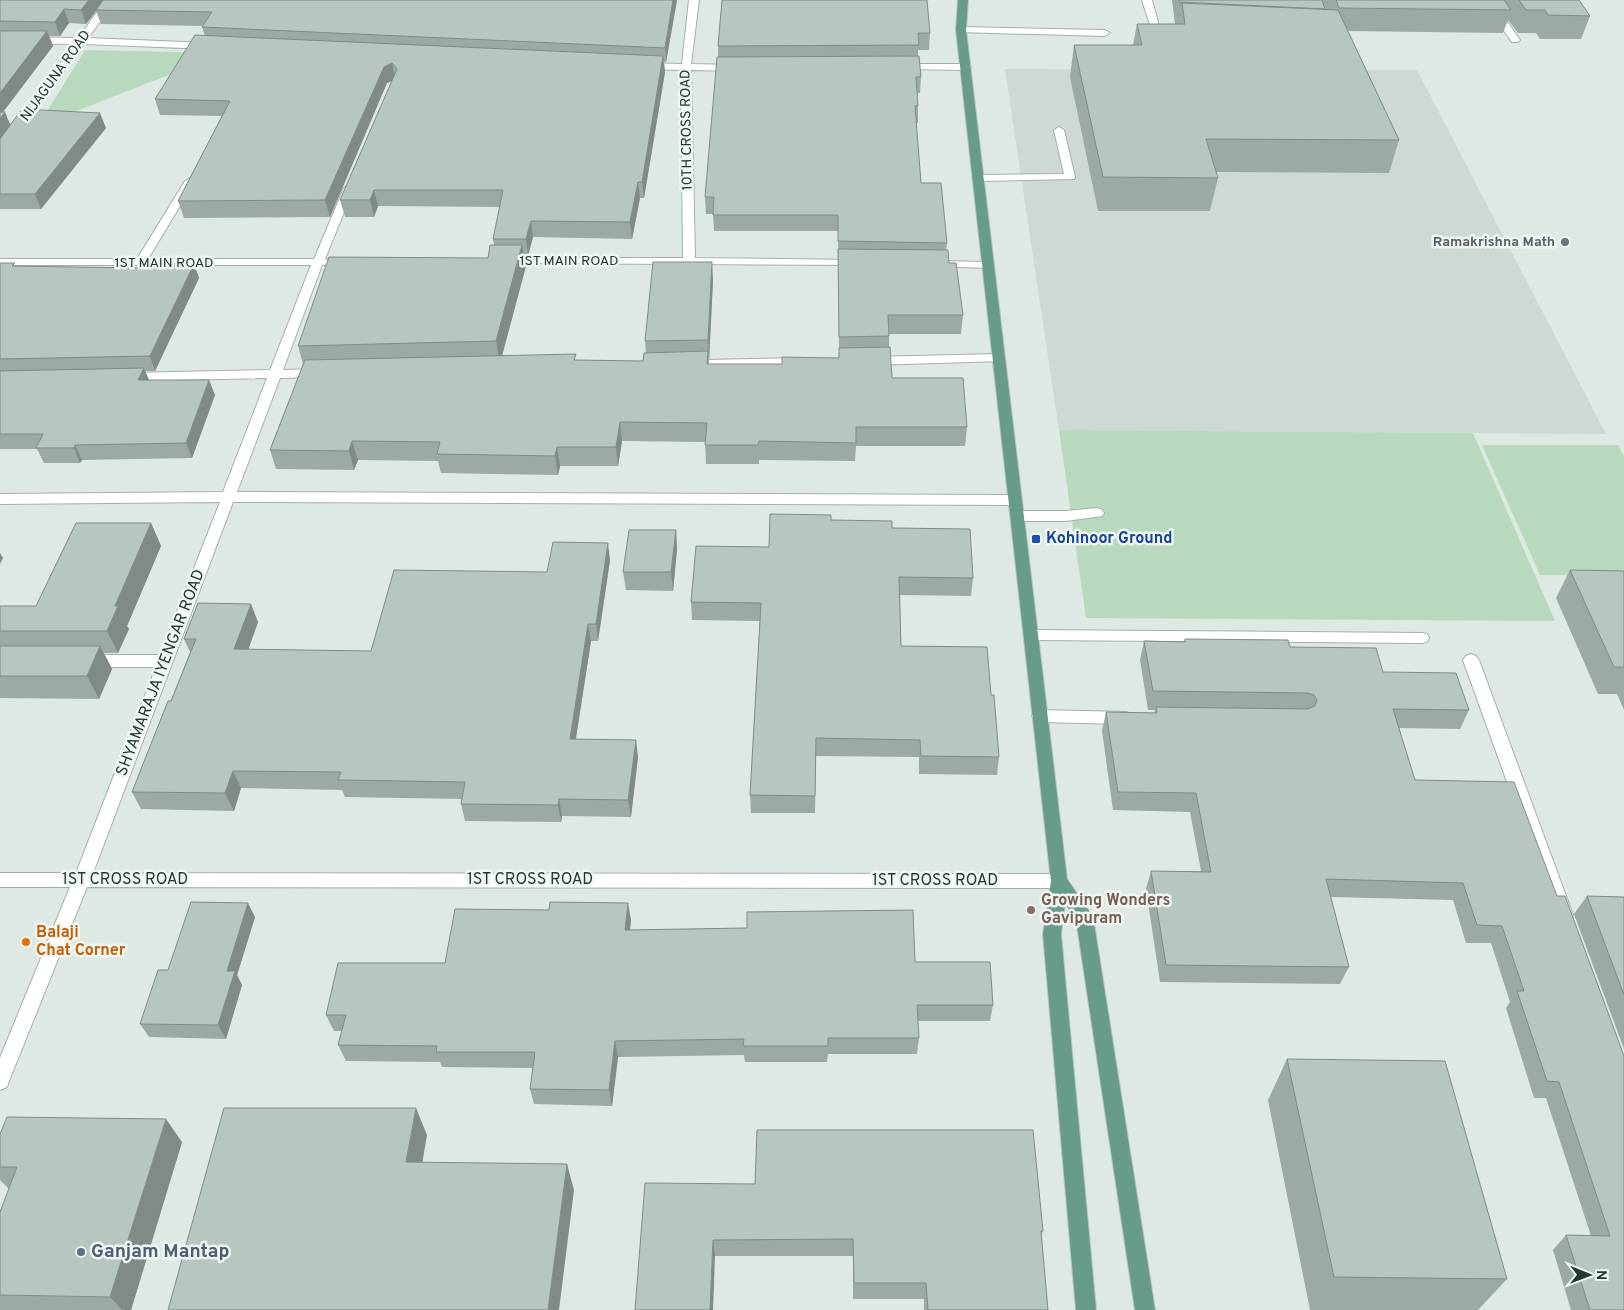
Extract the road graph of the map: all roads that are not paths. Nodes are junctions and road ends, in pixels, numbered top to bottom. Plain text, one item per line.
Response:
1 (111, 0) edge
2 (694, 0) edge
3 (963, 0) edge
4 (1147, 0) edge
5 (1487, 0) edge
6 (961, 30) junction
7 (1174, 30) edge
8 (1105, 33) dead end
9 (0, 40) edge
10 (1516, 40) dead end
11 (82, 41) junction
12 (220, 47) edge
13 (637, 66) edge
14 (886, 67) edge
15 (966, 67) junction
16 (686, 68) junction
17 (746, 68) edge
18 (7, 122) dead end
19 (22, 122) junction
20 (1059, 130) dead end
21 (0, 152) edge
22 (199, 167) edge
23 (354, 175) edge
24 (978, 178) junction
25 (689, 260) junction
26 (0, 262) edge
27 (318, 262) junction
28 (338, 262) edge
29 (494, 262) edge
30 (140, 263) junction
31 (868, 263) edge
32 (928, 264) edge
33 (988, 265) junction
34 (999, 358) junction
35 (861, 361) edge
36 (811, 362) edge
37 (691, 364) edge
38 (335, 372) edge
39 (276, 374) junction
40 (108, 377) edge
41 (229, 498) junction
42 (0, 499) edge
43 (1015, 500) junction
44 (1097, 513) dead end
45 (1017, 516) junction
46 (1031, 635) junction
47 (1422, 638) dead end
48 (1471, 660) dead end
49 (74, 661) edge
50 (166, 661) junction
51 (1040, 716) junction
52 (1144, 718) edge
53 (0, 880) edge
54 (82, 880) junction
55 (1059, 881) junction
56 (1570, 931) edge
57 (0, 1081) edge
58 (1086, 1310) edge
59 (1145, 1310) edge

1 - 11 street, NIJAGUNA ROAD
2 - 16 street, 10TH CROSS ROAD
3 - 6 main road
4 - 7 street
5 - 10 street
6 - 8 street
6 - 15 main road
9 - 11 street
11 - 12 street
11 - 19 street, NIJAGUNA ROAD
13 - 16 street
14 - 15 street
15 - 24 main road
16 - 17 street
16 - 25 street, 10TH CROSS ROAD
18 - 19 street
19 - 21 street, NIJAGUNA ROAD
20 - 24 street
22 - 30 street
23 - 27 street, SHYAMARAJA IYENGAR ROAD
24 - 33 main road
25 - 29 street, 1ST MAIN ROAD
25 - 31 street, 1ST MAIN ROAD
26 - 30 street, 1ST MAIN ROAD
27 - 28 street, 1ST MAIN ROAD
27 - 30 street, 1ST MAIN ROAD
27 - 39 street, SHYAMARAJA IYENGAR ROAD
32 - 33 street
33 - 34 main road
34 - 35 street
34 - 43 main road
36 - 37 street
38 - 39 street
39 - 40 street
39 - 41 street, SHYAMARAJA IYENGAR ROAD
41 - 42 street
41 - 43 street
41 - 50 street, SHYAMARAJA IYENGAR ROAD
43 - 45 main road
44 - 45 street
45 - 46 main road
46 - 47 street
46 - 51 main road
48 - 56 street
49 - 50 street
50 - 54 street, SHYAMARAJA IYENGAR ROAD
51 - 52 street
51 - 55 main road
53 - 54 street, 1ST CROSS ROAD
54 - 55 street, 1ST CROSS ROAD
54 - 57 street, SHYAMARAJA IYENGAR ROAD
55 - 58 main road
55 - 59 main road

